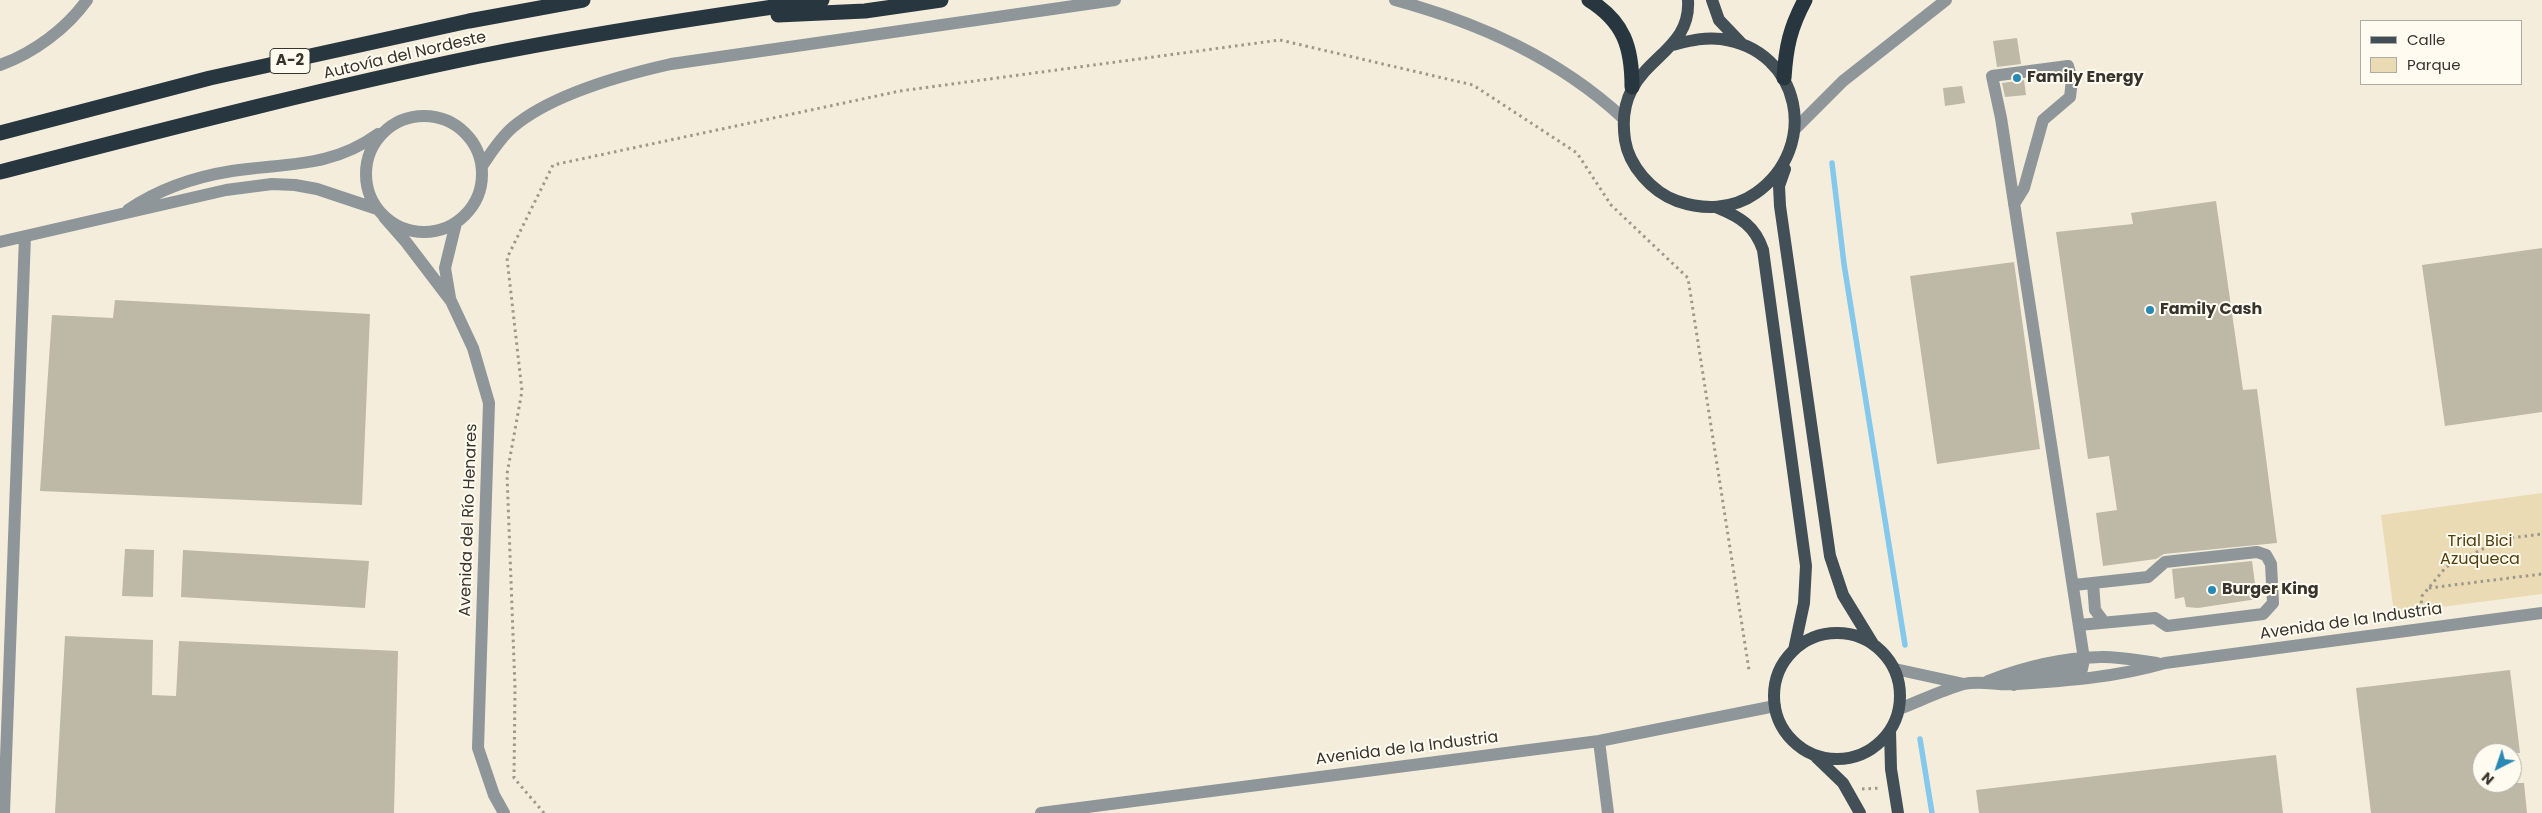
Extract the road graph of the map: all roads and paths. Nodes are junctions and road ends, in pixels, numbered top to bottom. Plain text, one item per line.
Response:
1 (87, 0) edge
2 (583, 0) edge
3 (822, 0) edge
4 (941, 0) edge
5 (1115, 0) edge
6 (1395, 0) edge
7 (1589, 0) edge
8 (1688, 0) edge
9 (1712, 0) edge
10 (1805, 0) edge
11 (1946, 0) edge
12 (687, 19) junction
13 (1672, 45) junction
14 (1743, 45) junction
15 (0, 65) edge
16 (1784, 78) junction
17 (1632, 87) junction
18 (1623, 118) junction
19 (388, 127) junction
20 (1796, 128) junction
21 (0, 133) edge
22 (1788, 158) junction
23 (482, 166) junction
24 (0, 172) edge
25 (2014, 204) junction
26 (1718, 208) junction
27 (380, 213) junction
28 (123, 214) junction
29 (456, 223) junction
30 (25, 236) junction
31 (0, 242) edge
32 (451, 300) junction
33 (2542, 534) edge
34 (2542, 574) edge
35 (2093, 583) junction
36 (2074, 585) junction
37 (2429, 588) junction
38 (2542, 614) edge
39 (2104, 622) junction
40 (2079, 625) junction
41 (2419, 629) junction
42 (1873, 644) junction
43 (1794, 650) junction
44 (2084, 659) junction
45 (2165, 663) junction
46 (1895, 669) junction
47 (1749, 670) dead end
48 (1987, 682) junction
49 (1964, 684) junction
50 (2014, 685) junction
51 (1775, 706) junction
52 (1899, 709) junction
53 (1890, 732) junction
54 (1599, 740) junction
55 (1814, 755) junction
56 (1893, 788) junction
57 (1851, 794) junction
58 (4, 813) edge
59 (504, 813) edge
60 (544, 813) edge
61 (1041, 813) edge
62 (1608, 813) edge
63 (1860, 813) edge
64 (1898, 813) edge

1 - 15 street
2 - 21 highway, Autovía del Nordeste / A-2
3 - 12 highway, Autovía del Nordeste / A-2
4 - 12 highway
5 - 23 street
6 - 18 street
7 - 17 highway
8 - 13 main road
9 - 14 main road
10 - 16 highway
11 - 20 street
12 - 24 highway, Autovía del Nordeste / A-2
13 - 14 main road
13 - 17 main road
14 - 16 main road
16 - 20 main road
17 - 18 main road
18 - 26 main road
19 - 23 street
19 - 27 street
19 - 28 street
20 - 22 main road
22 - 26 main road
22 - 42 main road
23 - 29 street
25 - 25 street
25 - 36 street
26 - 43 main road
27 - 28 street
27 - 29 street
27 - 32 street, Avenida del Río Henares
28 - 30 street
29 - 32 street, Avenida del Río Henares
30 - 31 street
30 - 58 street
32 - 59 street, Avenida del Río Henares
33 - 37 path
34 - 37 path
35 - 36 street
35 - 39 street
35 - 39 street
36 - 40 street
37 - 41 path
38 - 41 street, Avenida de la Industria
39 - 40 street
40 - 44 street
41 - 45 street, Avenida de la Industria
42 - 43 main road
42 - 46 main road
43 - 51 main road
44 - 45 street, Avenida de la Industria
44 - 48 street, Avenida de la Industria
44 - 50 street
45 - 50 street, Avenida de la Industria
46 - 49 street
46 - 52 main road
47 - 60 path
48 - 49 street, Avenida de la Industria
48 - 50 street, Avenida de la Industria
49 - 52 street
51 - 54 street, Avenida de la Industria
51 - 55 main road
52 - 53 main road
53 - 55 main road
53 - 56 main road
54 - 61 street, Avenida de la Industria
54 - 62 street
55 - 57 main road
56 - 57 path
56 - 64 main road
57 - 63 main road

